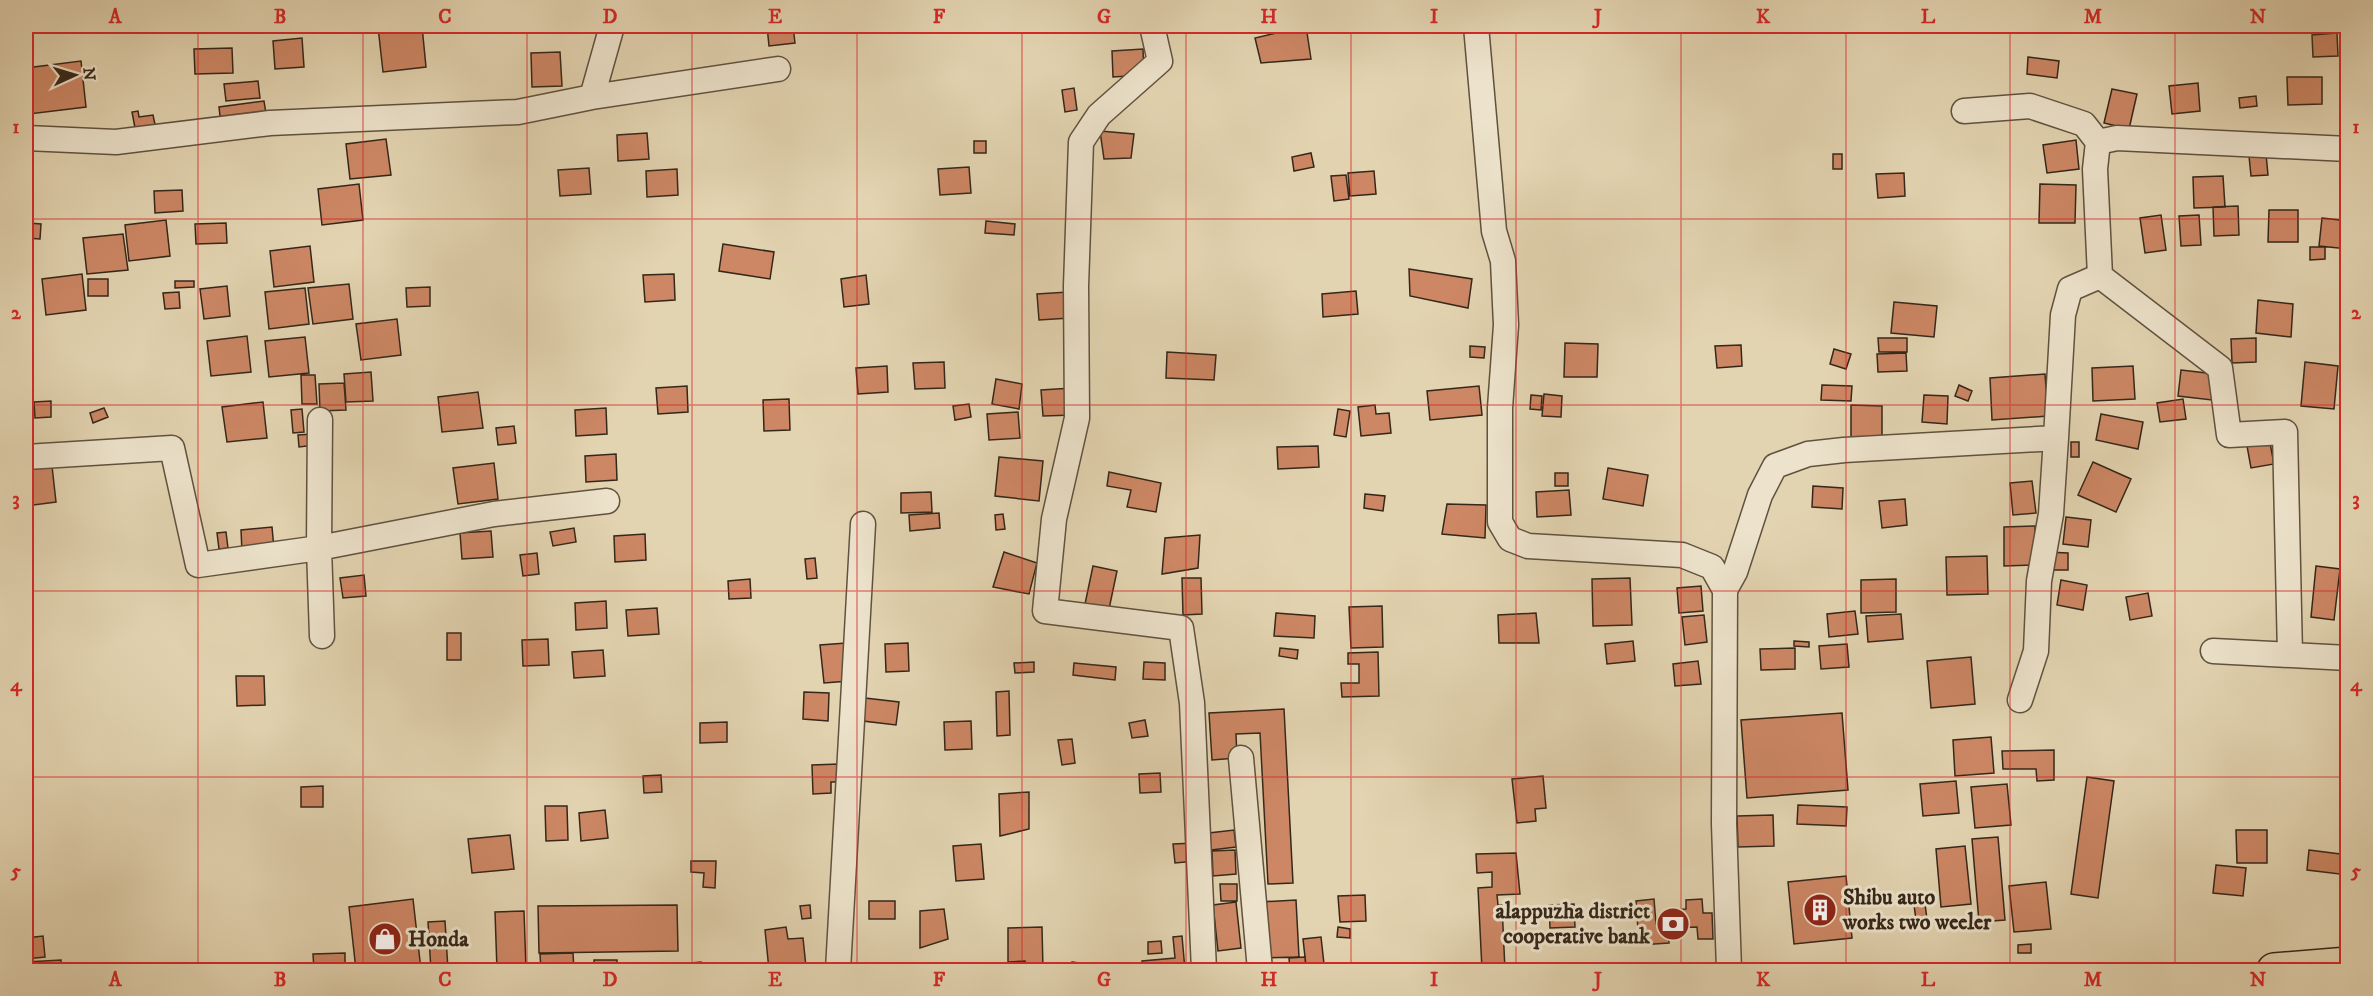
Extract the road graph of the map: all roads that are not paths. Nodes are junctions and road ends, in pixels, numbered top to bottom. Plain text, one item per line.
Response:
1 (612, 26) edge
2 (1152, 26) edge
3 (1476, 26) edge
4 (778, 69) dead end
5 (592, 97) junction
6 (1964, 111) dead end
7 (26, 138) edge
8 (2098, 142) junction
9 (2348, 149) edge
10 (2100, 276) junction
11 (320, 420) dead end
12 (2056, 438) junction
13 (26, 457) edge
14 (606, 501) dead end
15 (863, 524) dead end
16 (319, 548) junction
17 (1730, 580) junction
18 (322, 636) dead end
19 (2213, 651) dead end
20 (2290, 655) junction
21 (2348, 658) edge
22 (2020, 700) dead end
23 (1241, 758) dead end
24 (2348, 964) edge
25 (838, 970) edge
26 (1204, 970) edge
27 (1260, 970) edge
28 (1729, 970) edge
29 (2274, 970) edge

1 - 5 street
2 - 26 street
3 - 17 street
4 - 5 street
5 - 7 street
6 - 8 street
8 - 9 street
8 - 10 street
10 - 12 street
10 - 20 street
11 - 16 street
12 - 17 street
12 - 22 street
13 - 16 street
14 - 16 street
15 - 25 street
16 - 18 street
17 - 28 street
19 - 20 street
20 - 21 street
23 - 27 street
24 - 29 highway

